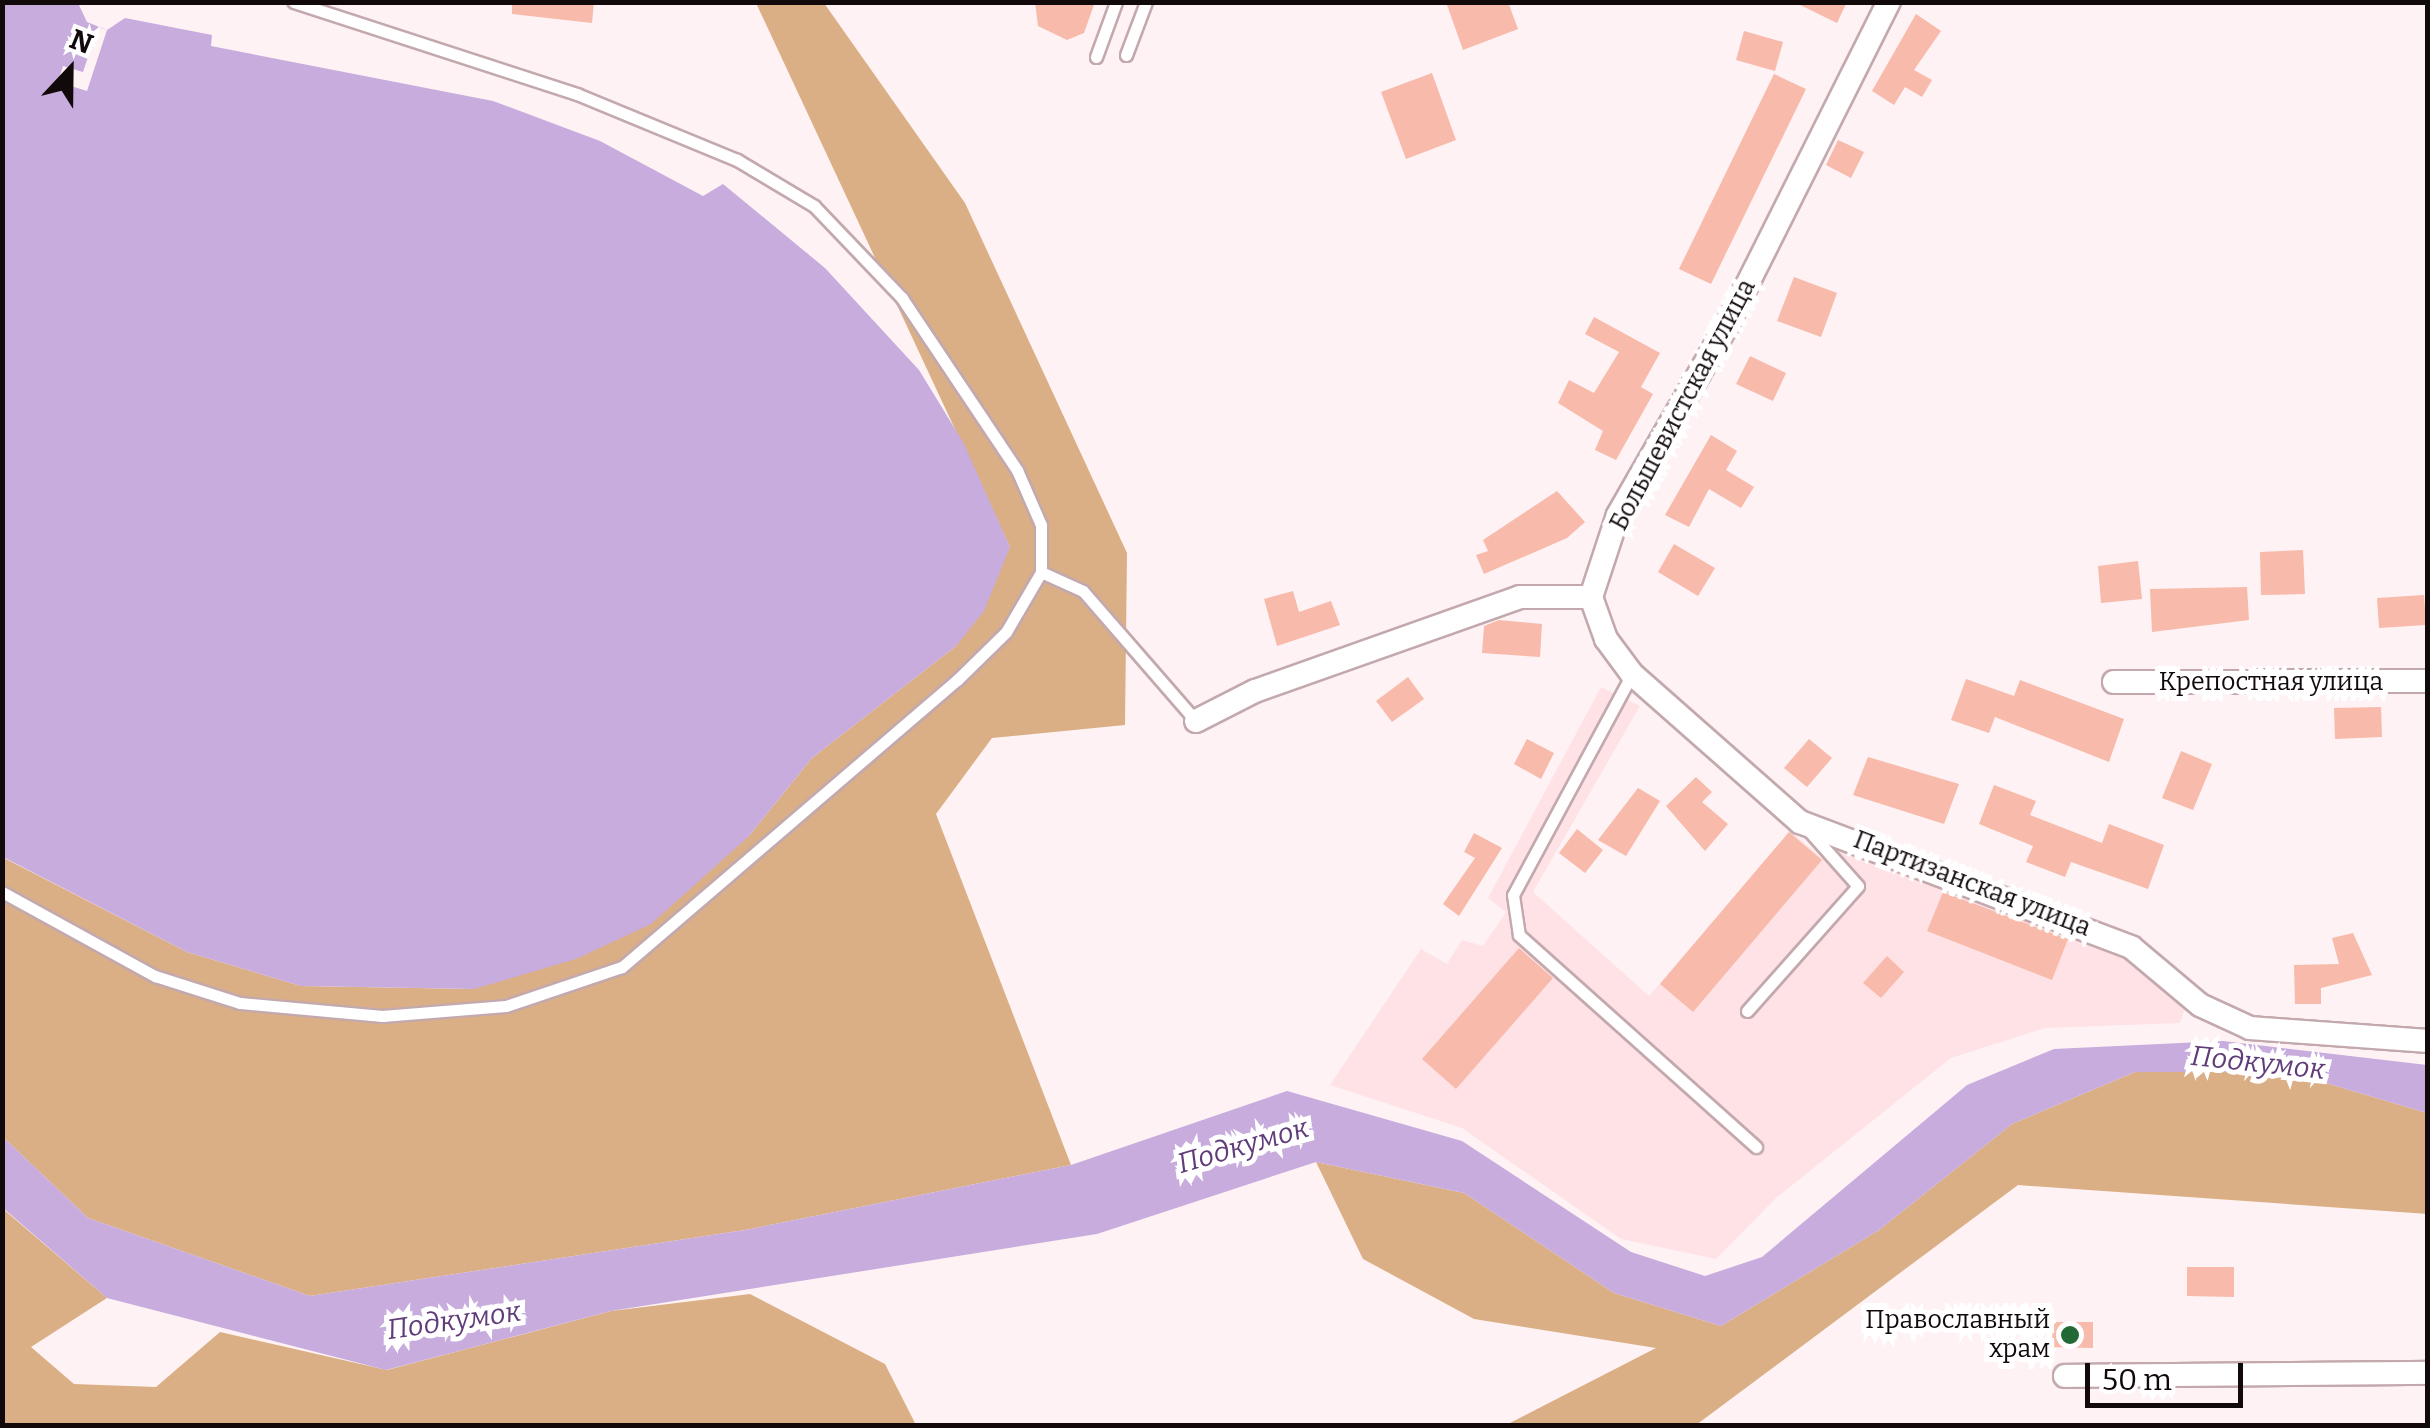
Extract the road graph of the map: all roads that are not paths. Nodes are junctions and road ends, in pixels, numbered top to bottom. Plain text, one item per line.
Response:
1 (294, 2) edge
2 (1116, 2) edge
3 (1146, 2) edge
4 (1890, 2) edge
5 (1126, 55) dead end
6 (1096, 57) dead end
7 (1041, 572) junction
8 (1591, 597) junction
9 (1632, 674) junction
10 (2114, 682) dead end
11 (2428, 682) edge
12 (1196, 721) joint
13 (1800, 822) junction
14 (2, 892) edge
15 (1747, 1011) dead end
16 (2428, 1041) edge
17 (1756, 1147) dead end
18 (2428, 1372) edge
19 (2065, 1376) dead end

1 - 7 lane
2 - 6 lane
3 - 5 lane
4 - 8 street, Большевистская улица
7 - 12 lane
7 - 14 lane
8 - 9 street, Партизанская улица
8 - 12 street
9 - 13 street, Партизанская улица
9 - 17 lane
10 - 11 street, Крепостная улица
13 - 15 lane
13 - 16 street, Партизанская улица
18 - 19 street

